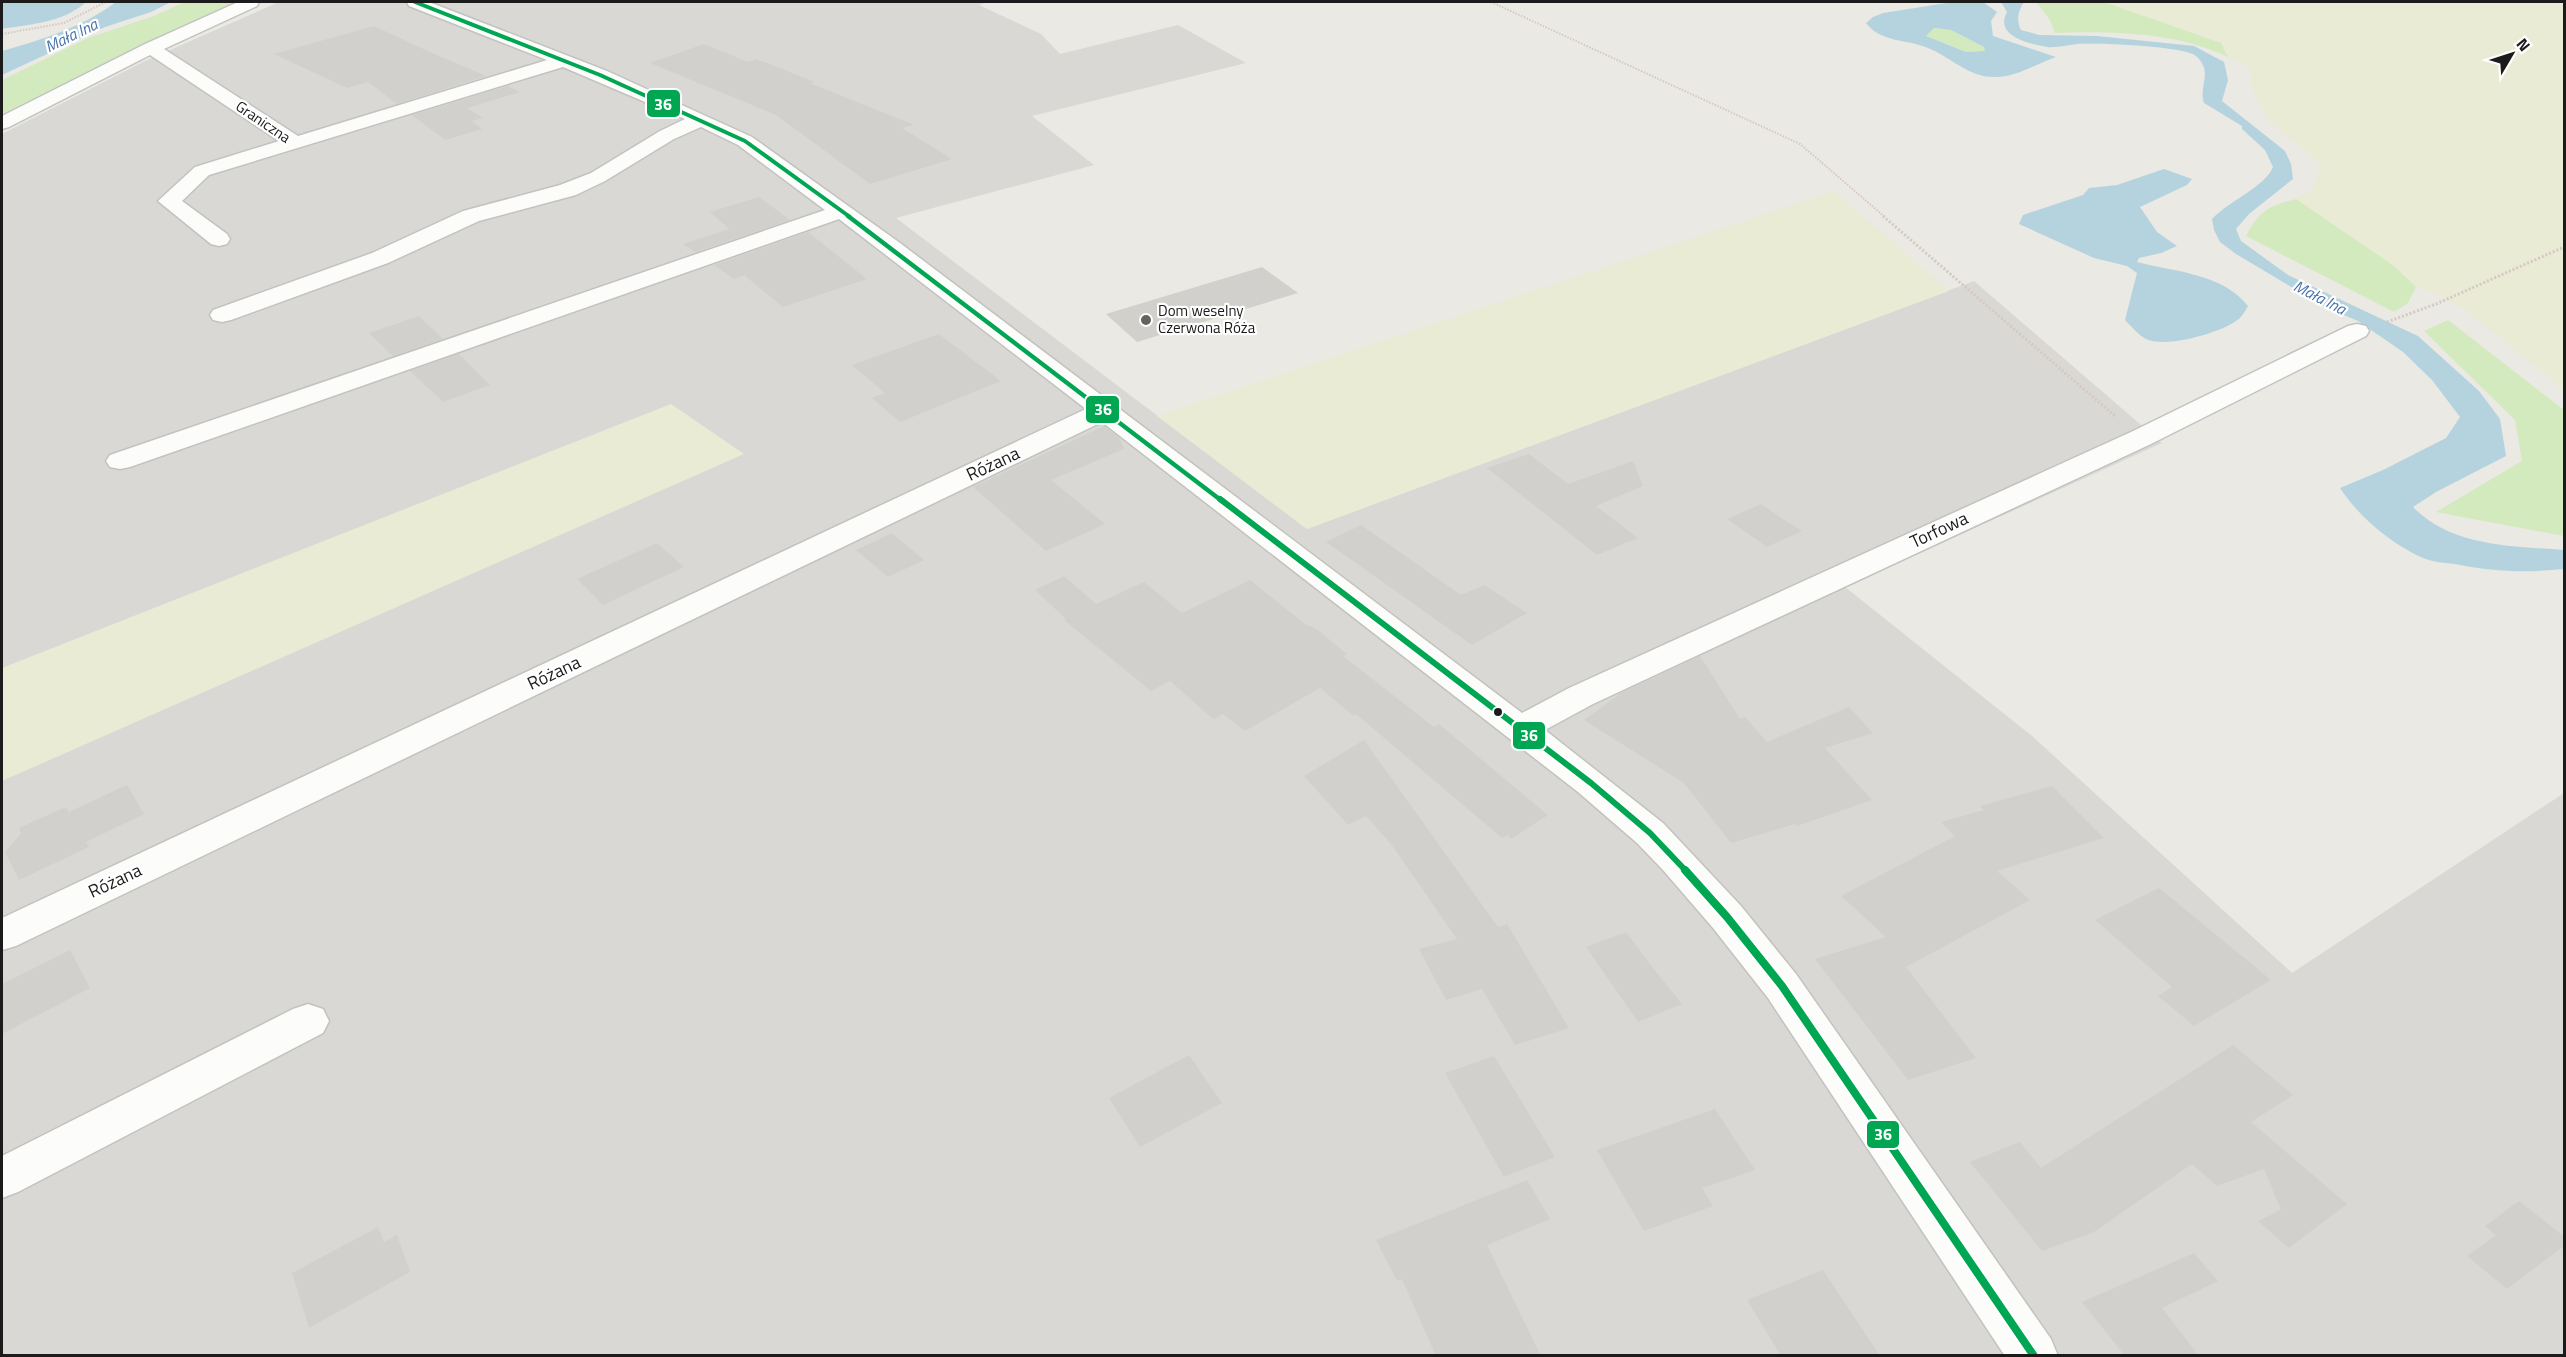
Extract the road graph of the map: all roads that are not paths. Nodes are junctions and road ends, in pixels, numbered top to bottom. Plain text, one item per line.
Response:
1 (251, 2) edge
2 (415, 2) edge
3 (151, 48) junction
4 (564, 61) junction
5 (701, 119) junction
6 (2, 123) edge
7 (295, 143) junction
8 (842, 211) junction
9 (219, 238) dead end
10 (222, 315) dead end
11 (2357, 331) dead end
12 (1106, 410) junction
13 (120, 461) dead end
14 (1520, 729) junction
15 (2, 935) edge
16 (308, 1021) dead end
17 (2, 1178) edge
18 (2034, 1356) edge

1 - 3 street
2 - 4 street
3 - 6 street
3 - 7 street, Graniczna
4 - 5 street
4 - 7 street
5 - 8 street
5 - 10 street
7 - 9 street, Graniczna
8 - 12 street
8 - 13 street
11 - 14 street, Torfowa
12 - 14 street
12 - 15 street, Różana
14 - 18 street
16 - 17 street

